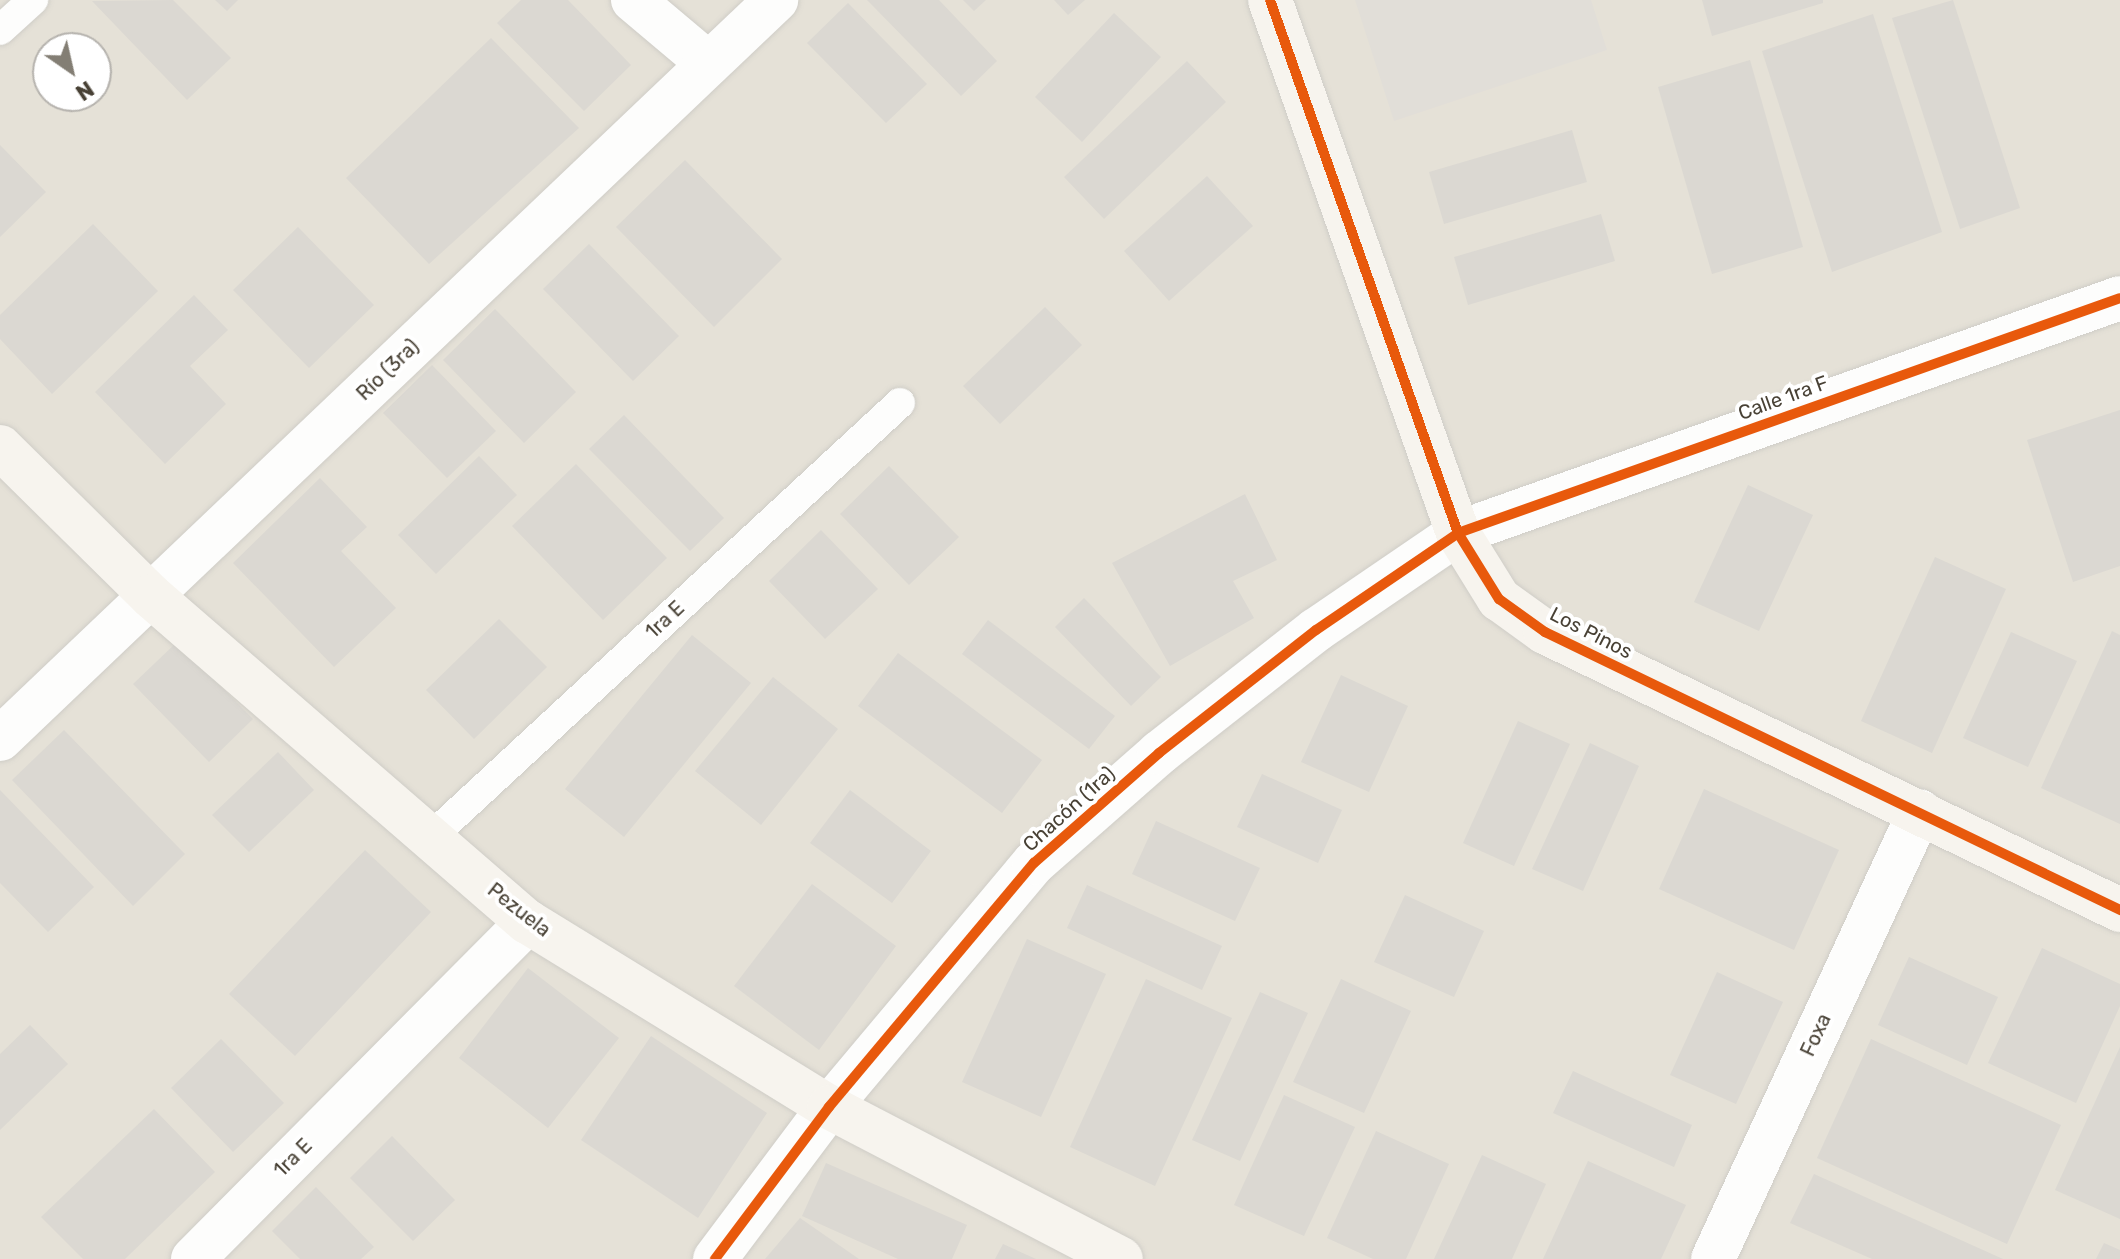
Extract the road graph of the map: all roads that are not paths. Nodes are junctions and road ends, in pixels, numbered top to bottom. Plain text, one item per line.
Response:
1 (33, 0) edge
2 (633, 0) edge
3 (776, 0) edge
4 (1270, 0) edge
5 (0, 30) edge
6 (709, 64) junction
7 (2120, 298) edge
8 (900, 403) dead end
9 (0, 447) edge
10 (1458, 533) junction
11 (151, 596) junction
12 (0, 739) edge
13 (1920, 812) junction
14 (431, 837) junction
15 (2120, 910) edge
16 (528, 922) junction
17 (829, 1107) junction
18 (193, 1259) edge
19 (715, 1259) edge
20 (1121, 1259) edge
21 (1713, 1259) edge

1 - 5 lane
2 - 6 street
3 - 6 street, Río (3ra)
4 - 10 main road, Los Pinos
6 - 11 street, Río (3ra)
7 - 10 street, Calle 1ra F
8 - 14 lane, 1ra E
9 - 11 main road, Pezuela
10 - 13 main road, Los Pinos
10 - 17 street, Chacón (1ra)
11 - 12 street, Río (3ra)
11 - 14 main road, Pezuela
13 - 15 main road, Los Pinos
13 - 21 street, Foxa
14 - 16 main road, Pezuela
16 - 17 main road, Pezuela
16 - 18 street, 1ra E
17 - 19 street, Chacón (1ra)
17 - 20 main road, Pezuela

